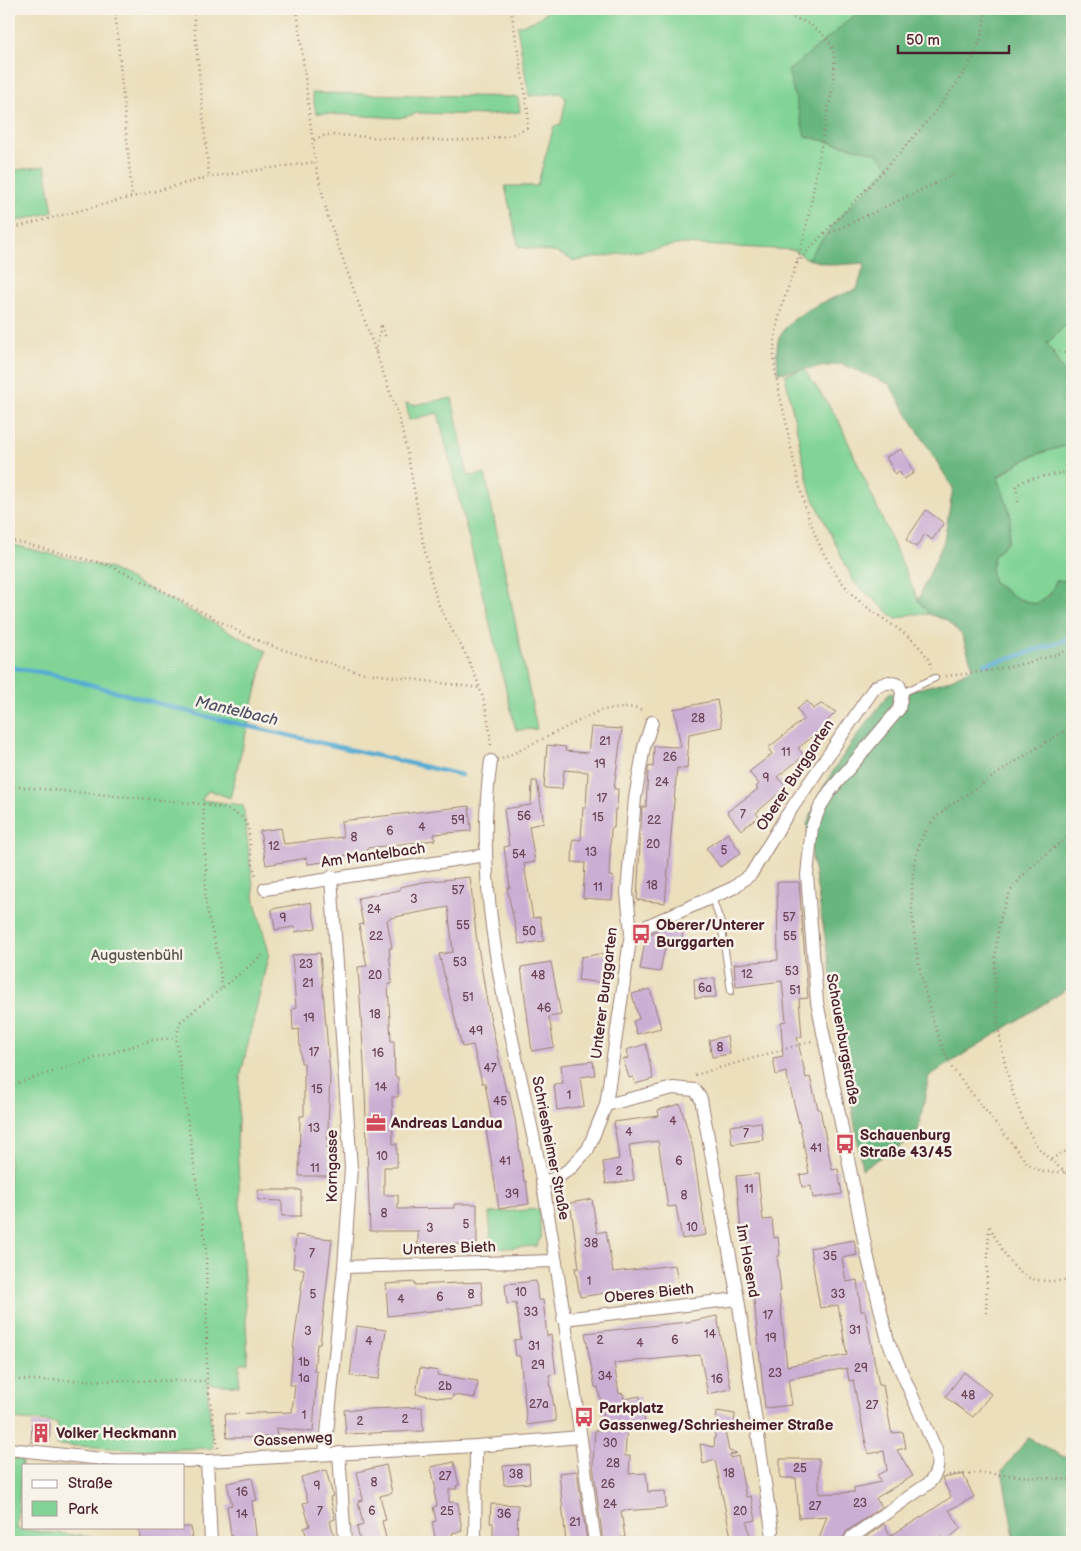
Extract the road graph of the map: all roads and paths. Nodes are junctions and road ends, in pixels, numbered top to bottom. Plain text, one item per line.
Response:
1 (115, 9) edge
2 (193, 9) edge
3 (297, 9) edge
4 (511, 9) edge
5 (744, 9) edge
6 (985, 9) edge
7 (314, 140) junction
8 (315, 162) junction
9 (953, 175) dead end
10 (209, 176) junction
11 (132, 196) junction
12 (9, 229) edge
13 (823, 233) junction
14 (796, 264) junction
15 (386, 338) dead end
16 (1054, 350) dead end
17 (376, 352) junction
18 (1072, 355) edge
19 (1072, 471) edge
20 (1018, 502) dead end
21 (9, 540) edge
22 (1072, 649) edge
23 (930, 662) dead end
24 (935, 678) joint
25 (479, 688) junction
26 (902, 693) junction
27 (652, 722) joint
28 (1072, 726) edge
29 (491, 761) junction
30 (9, 786) edge
31 (203, 804) junction
32 (1072, 834) edge
33 (486, 855) junction
34 (331, 877) junction
35 (265, 889) joint
36 (712, 898) junction
37 (631, 933) junction
38 (264, 954) dead end
39 (222, 988) junction
40 (731, 990) dead end
41 (176, 1038) junction
42 (817, 1040) dead end
43 (693, 1076) dead end
44 (9, 1086) edge
45 (606, 1106) junction
46 (1072, 1148) edge
47 (1051, 1159) junction
48 (1072, 1172) edge
49 (1066, 1173) junction
50 (542, 1182) junction
51 (554, 1261) junction
52 (344, 1267) junction
53 (1072, 1280) edge
54 (738, 1299) junction
55 (986, 1313) dead end
56 (563, 1319) junction
57 (207, 1381) junction
58 (9, 1418) edge
59 (580, 1437) junction
60 (476, 1446) junction
61 (9, 1449) edge
62 (325, 1453) junction
63 (338, 1453) junction
64 (214, 1460) junction
65 (935, 1476) junction
66 (1072, 1480) edge
67 (772, 1531) dead end
68 (211, 1542) edge
69 (346, 1542) edge
70 (475, 1542) edge
71 (594, 1542) edge
72 (849, 1542) edge

1 - 11 path
2 - 10 path
3 - 7 path
4 - 7 path
5 - 14 path
6 - 13 path
7 - 8 path
8 - 10 path
8 - 17 path
9 - 13 path
10 - 11 path
11 - 12 path
13 - 14 path
14 - 23 path
15 - 17 path
16 - 18 path
17 - 25 path
19 - 20 path
21 - 25 path
22 - 24 path
24 - 26 lane
25 - 29 path
26 - 36 street, Oberer Burggarten
26 - 65 street, Schauenburgstraße
27 - 29 path
27 - 37 street, Unterer Burggarten
28 - 49 path
29 - 33 street, Schriesheimer Straße
30 - 31 path
31 - 35 path
31 - 39 path
32 - 47 path
33 - 34 street, Am Mantelbach
33 - 50 street, Schriesheimer Straße
34 - 35 street, Am Mantelbach
34 - 52 street, Korngasse
36 - 37 street, Oberer Burggarten
36 - 40 lane
37 - 45 street, Unterer Burggarten
38 - 39 path
39 - 41 path
41 - 44 path
41 - 57 path
42 - 43 path
45 - 50 street, Unterer Burggarten
45 - 54 street, Im Hosend
46 - 47 path
47 - 49 path
48 - 49 path
50 - 51 street, Schriesheimer Straße
51 - 52 street, Unteres Bieth
51 - 56 street, Schriesheimer Straße
52 - 62 street, Korngasse
53 - 55 path
54 - 56 street, Oberes Bieth
54 - 67 street, Im Hosend
56 - 59 street, Schriesheimer Straße
57 - 58 path
57 - 64 path
59 - 60 street, Gassenweg
59 - 71 street, Schriesheimer Straße
60 - 63 street, Gassenweg
60 - 70 street
61 - 64 street, Gassenweg
62 - 63 street, Gassenweg
62 - 64 street, Gassenweg
63 - 69 street
64 - 68 street
65 - 66 path
65 - 72 street

